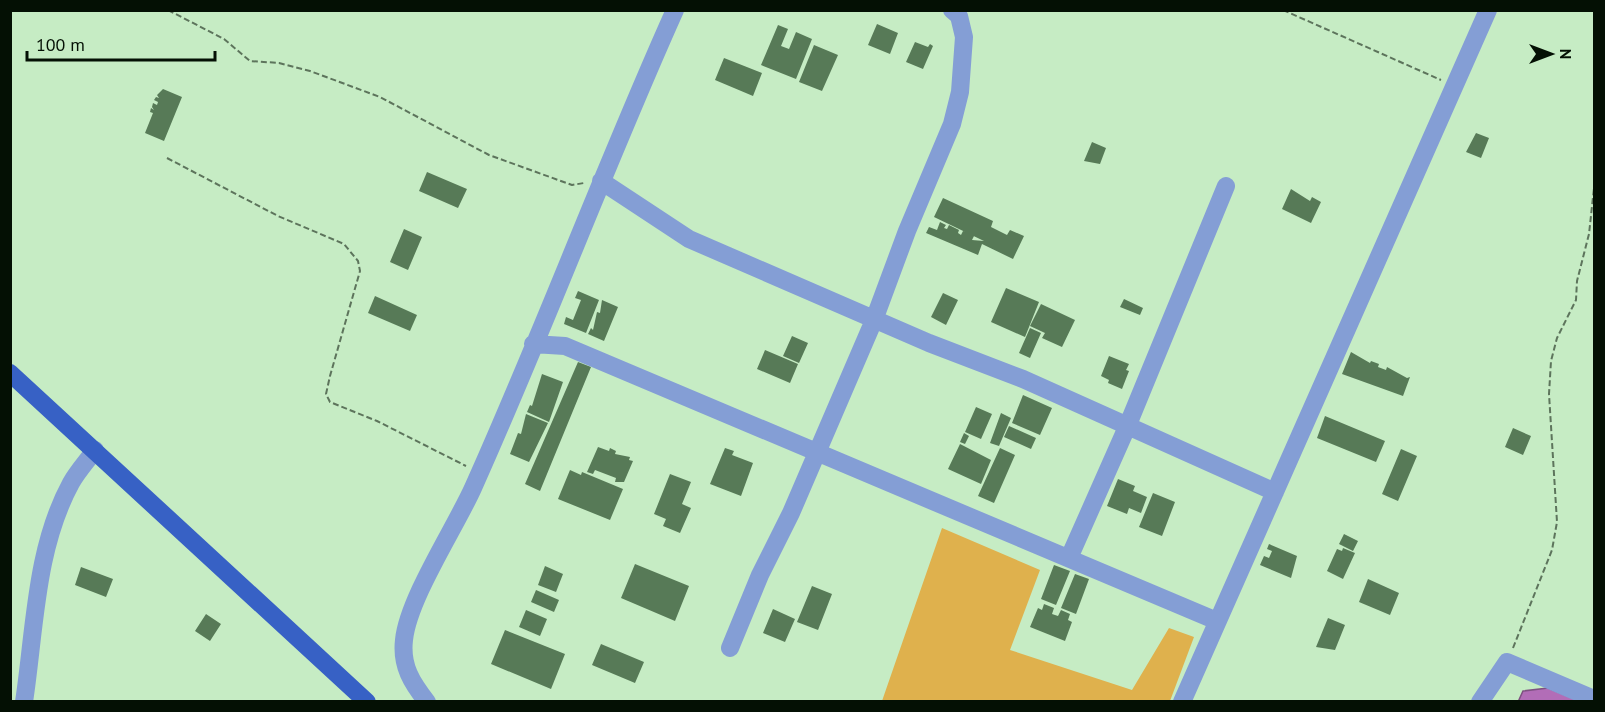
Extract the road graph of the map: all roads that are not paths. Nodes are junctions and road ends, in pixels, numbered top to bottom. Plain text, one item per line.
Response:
1 (675, 10) edge
2 (952, 10) edge
3 (1488, 10) edge
4 (602, 181) junction
5 (1226, 186) dead end
6 (874, 320) junction
7 (533, 344) junction
8 (10, 373) edge
9 (1127, 427) junction
10 (95, 450) junction
11 (817, 450) junction
12 (1275, 492) junction
13 (1069, 558) junction
14 (1217, 621) junction
15 (730, 648) dead end
16 (1594, 699) edge
17 (24, 702) edge
18 (367, 702) edge
19 (427, 702) edge
20 (1182, 702) edge
21 (1480, 702) edge

1 - 4 street
2 - 6 street
3 - 12 street
4 - 6 street
4 - 7 street
5 - 9 street
6 - 9 street
6 - 11 street
7 - 11 street
7 - 19 street
8 - 10 main road
9 - 12 street
9 - 13 street
10 - 17 street
10 - 18 main road
11 - 13 street
11 - 15 street
12 - 14 street
13 - 14 street
14 - 20 street
16 - 21 street

